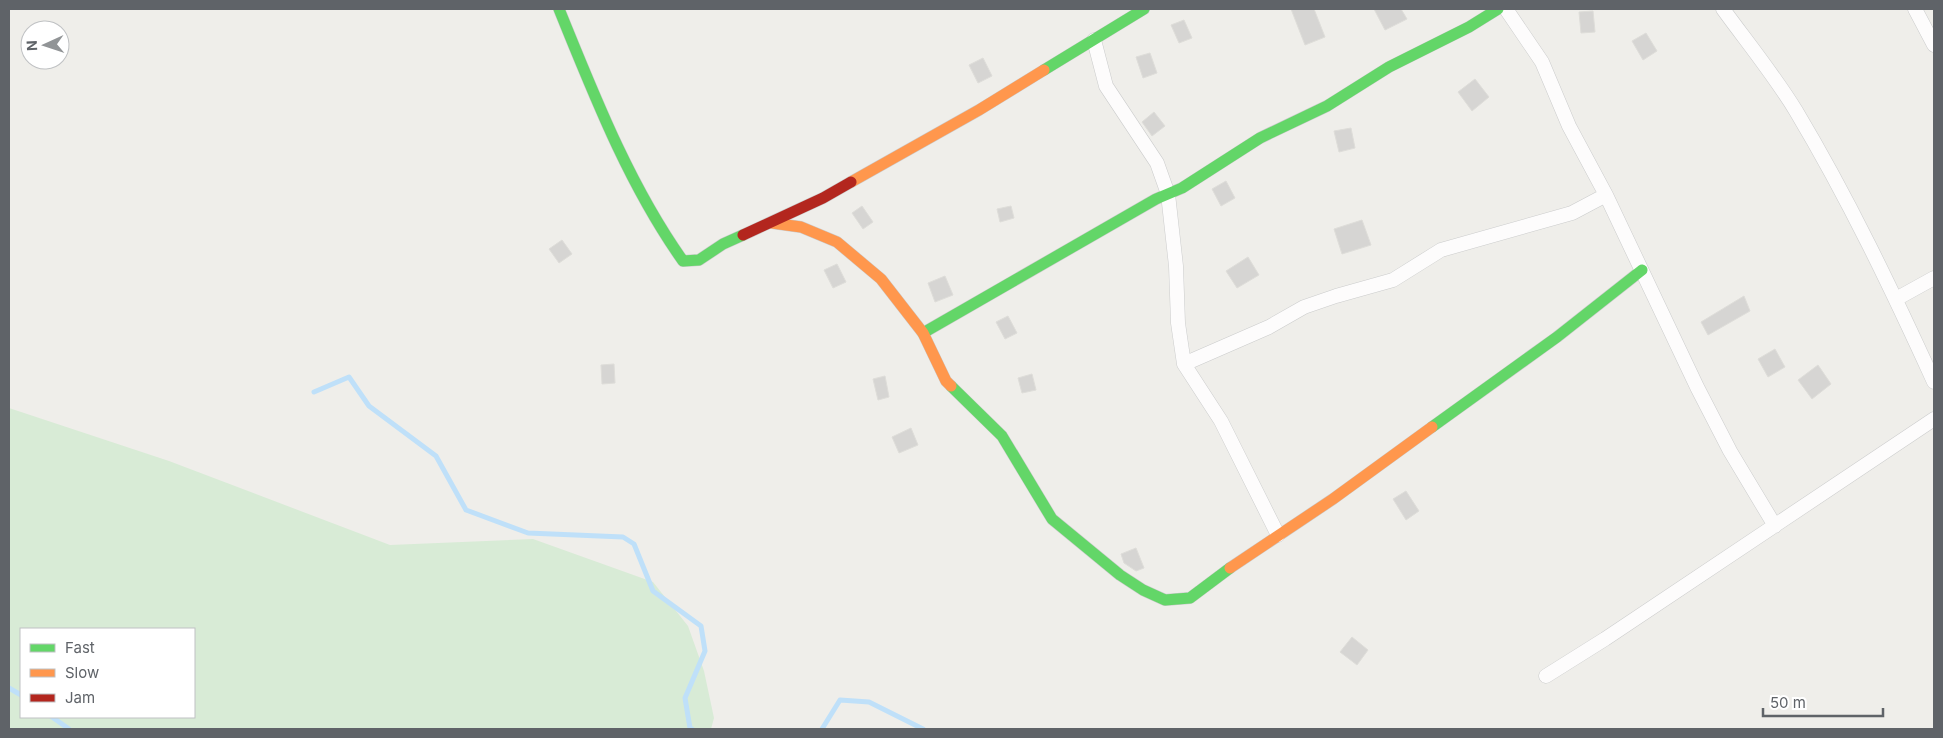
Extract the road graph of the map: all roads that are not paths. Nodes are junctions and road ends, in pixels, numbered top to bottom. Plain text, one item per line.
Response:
1 (559, 9) edge
2 (1144, 9) edge
3 (1498, 9) edge
4 (1506, 9) edge
5 (1723, 9) edge
6 (1915, 9) edge
7 (1094, 40) junction
8 (1934, 45) edge
9 (1168, 194) junction
10 (1606, 195) junction
11 (772, 223) junction
12 (1642, 270) junction
13 (1934, 278) edge
14 (1896, 299) junction
15 (923, 333) junction
16 (1184, 364) junction
17 (1934, 382) edge
18 (1934, 419) edge
19 (1775, 526) junction
20 (1278, 535) junction
21 (1546, 676) dead end

1 - 11 street
2 - 7 street
3 - 9 street
4 - 10 street
5 - 14 street
6 - 8 street
7 - 9 street
7 - 11 street
9 - 15 street
9 - 16 street
10 - 12 street
10 - 16 street
11 - 15 street
12 - 19 street
12 - 20 street
13 - 14 street
14 - 17 street
15 - 20 street
16 - 20 street
18 - 19 street
19 - 21 street

